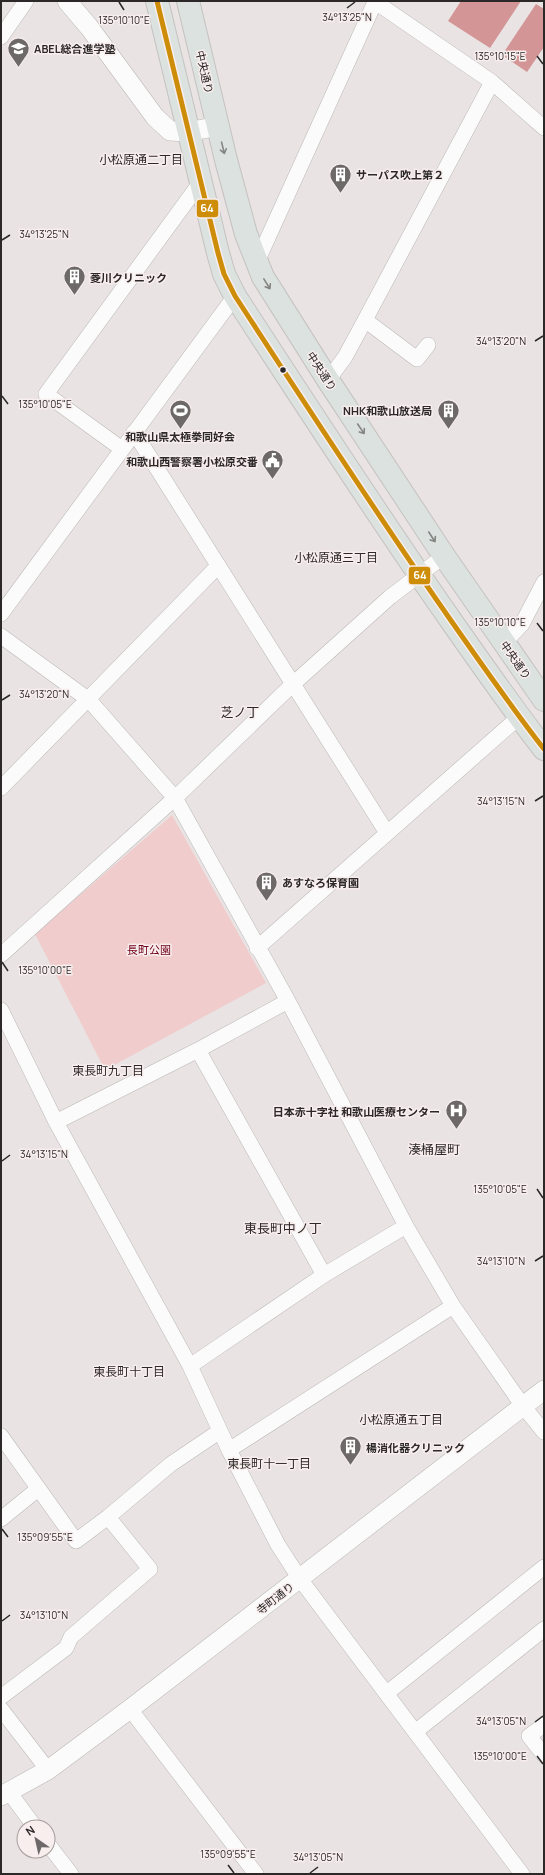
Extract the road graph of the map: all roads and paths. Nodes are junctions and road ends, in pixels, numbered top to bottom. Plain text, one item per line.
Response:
1 (26, 1) edge
2 (67, 1) edge
3 (157, 1) edge
4 (188, 1) edge
5 (375, 1) edge
6 (1, 37) edge
7 (492, 82) junction
8 (218, 126) junction
9 (544, 128) edge
10 (188, 132) junction
11 (200, 183) junction
12 (256, 264) junction
13 (235, 296) junction
14 (365, 320) junction
15 (428, 345) dead end
16 (328, 380) junction
17 (134, 432) junction
18 (122, 449) junction
19 (444, 556) junction
20 (218, 566) junction
21 (419, 575) junction
22 (544, 582) edge
23 (2, 611) edge
24 (1, 636) edge
25 (504, 643) junction
26 (293, 684) junction
27 (89, 700) junction
28 (544, 700) edge
29 (519, 717) junction
30 (544, 749) edge
31 (1, 788) edge
32 (176, 798) junction
33 (387, 833) junction
34 (257, 948) junction
35 (1, 955) edge
36 (288, 1001) junction
37 (1, 1010) edge
38 (198, 1050) junction
39 (56, 1122) junction
40 (406, 1226) junction
41 (324, 1275) junction
42 (453, 1306) junction
43 (190, 1366) junction
44 (544, 1390) edge
45 (523, 1406) junction
46 (220, 1431) junction
47 (544, 1432) edge
48 (1, 1436) edge
49 (229, 1450) junction
50 (38, 1489) junction
51 (108, 1517) junction
52 (1, 1519) edge
53 (544, 1567) edge
54 (300, 1579) junction
55 (544, 1629) edge
56 (387, 1693) junction
57 (1, 1697) edge
58 (1, 1709) edge
59 (130, 1709) junction
60 (544, 1725) edge
61 (415, 1732) junction
62 (544, 1755) edge
63 (48, 1770) junction
64 (5, 1794) edge
65 (28, 1819) edge
66 (56, 1854) edge
67 (71, 1874) edge
68 (256, 1874) edge
69 (522, 1874) edge

1 - 6 street
2 - 10 street
3 - 10 highway
4 - 8 highway, 中央通り
5 - 7 street
5 - 12 street
7 - 9 street
7 - 14 street
8 - 10 street
8 -> 12 highway, 中央通り
10 - 11 highway
11 - 13 highway
11 - 18 street
12 -> 16 highway, 中央通り
13 - 17 street
13 - 21 highway
14 - 15 street
14 - 16 street
16 -> 19 highway, 中央通り
17 - 18 street
17 - 20 street
18 - 23 street
19 - 21 street
19 - 25 highway, 中央通り
20 - 26 street
20 - 27 street
21 - 26 street
21 - 29 highway
22 - 25 street
24 - 27 street
25 - 28 highway, 中央通り
26 - 32 street
26 - 33 street
27 - 31 street
27 - 32 street
29 - 30 highway
29 - 33 street
32 - 34 street
32 - 35 street
33 - 34 street
34 - 36 street
36 - 38 street
36 - 40 street
37 - 39 street
38 - 39 street
38 - 41 street
39 - 43 street
40 - 41 street
40 - 42 street
41 - 43 street
42 - 45 street
42 - 49 street
43 - 46 street
44 - 45 street, 寺町通り
45 - 47 street
45 - 54 street, 寺町通り
46 - 49 street
46 - 51 street
48 - 50 street
49 - 54 street
50 - 51 street
50 - 52 street
51 - 57 street
53 - 56 street
54 - 56 street
54 - 59 street, 寺町通り
55 - 61 street
56 - 61 street
58 - 63 street
59 - 63 street, 寺町通り
59 - 68 street
60 - 62 street
61 - 69 street
63 - 64 street, 寺町通り
64 - 65 street
66 - 67 street

